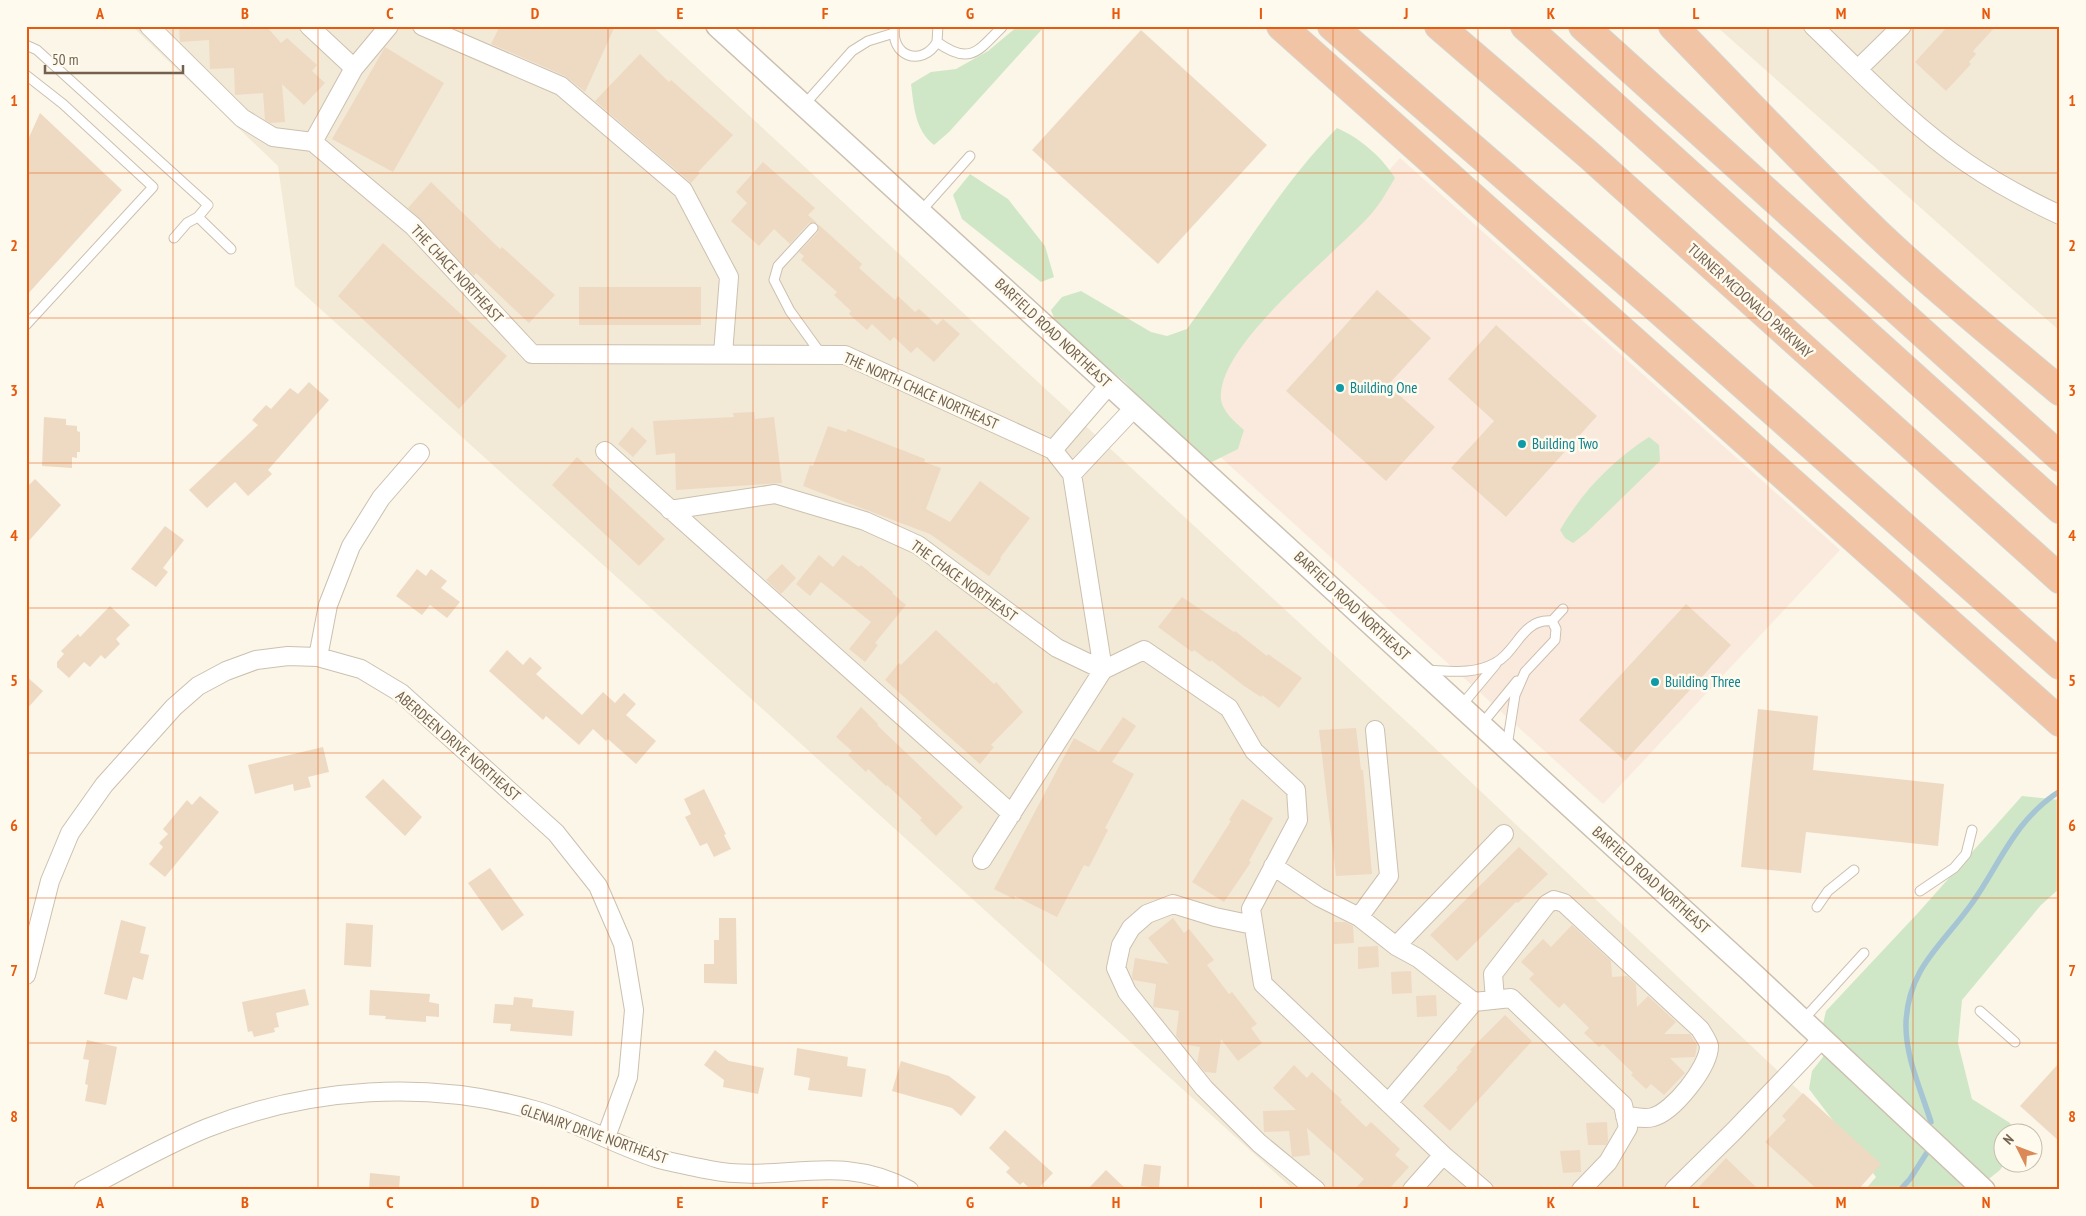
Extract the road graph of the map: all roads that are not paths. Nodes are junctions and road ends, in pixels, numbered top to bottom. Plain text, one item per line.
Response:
1 (149, 26) edge
2 (309, 26) edge
3 (389, 26) edge
4 (422, 26) edge
5 (717, 26) edge
6 (938, 26) edge
7 (1281, 26) edge
8 (1332, 26) edge
9 (1439, 26) edge
10 (1525, 26) edge
11 (1583, 26) edge
12 (1673, 26) edge
13 (1813, 26) edge
14 (1902, 26) edge
15 (1002, 27) edge
16 (894, 30) edge
17 (938, 42) junction
18 (26, 45) edge
19 (354, 68) junction
20 (1858, 69) junction
21 (26, 75) edge
22 (804, 106) junction
23 (313, 142) junction
24 (970, 156) dead end
25 (920, 212) junction
26 (2060, 215) edge
27 (198, 217) junction
28 (813, 228) dead end
29 (174, 238) dead end
30 (231, 249) dead end
31 (26, 325) edge
32 (702, 354) joint
33 (723, 354) junction
34 (821, 354) junction
35 (1110, 385) junction
36 (2060, 391) edge
37 (1134, 408) junction
38 (1054, 450) junction
39 (605, 451) dead end
40 (420, 453) dead end
41 (2060, 457) edge
42 (1072, 474) junction
43 (2060, 509) edge
44 (670, 510) junction
45 (2060, 579) edge
46 (1563, 609) dead end
47 (1552, 621) junction
48 (318, 658) junction
49 (1501, 658) junction
50 (2060, 665) edge
51 (1103, 670) junction
52 (1421, 670) junction
53 (1525, 672) junction
54 (1461, 706) junction
55 (2060, 722) edge
56 (1481, 726) junction
57 (1374, 730) dead end
58 (1507, 748) junction
59 (1012, 814) junction
60 (1972, 830) dead end
61 (1504, 834) dead end
62 (982, 860) dead end
63 (1274, 866) junction
64 (1854, 870) dead end
65 (1920, 891) dead end
66 (1817, 907) dead end
67 (1359, 917) junction
68 (1253, 925) junction
69 (1396, 946) junction
70 (1864, 953) dead end
71 (26, 975) edge
72 (1495, 1000) junction
73 (1474, 1002) junction
74 (1980, 1011) dead end
75 (1803, 1020) junction
76 (1822, 1039) junction
77 (2015, 1042) dead end
78 (1388, 1103) junction
79 (1625, 1116) junction
80 (606, 1137) junction
81 (1443, 1155) junction
82 (83, 1190) edge
83 (909, 1190) edge
84 (1316, 1190) edge
85 (1412, 1190) edge
86 (1484, 1190) edge
87 (1581, 1190) edge
88 (1674, 1190) edge
89 (1984, 1190) edge

1 - 23 street
2 - 19 street
3 - 19 street
4 - 33 street
5 - 22 street, BARFIELD ROAD NORTHEAST
6 - 17 lane
7 - 55 highway
8 - 50 highway
9 - 45 highway, TURNER MCDONALD PARKWAY
10 - 43 highway
11 - 41 highway
12 - 36 highway
13 - 20 street
14 - 20 street
15 - 17 lane
16 - 17 lane
16 - 22 lane
18 - 27 lane
19 - 23 street
20 - 26 street
21 - 31 lane
22 - 25 street, BARFIELD ROAD NORTHEAST
23 - 32 street, THE CHACE NORTHEAST
24 - 25 lane
25 - 35 street, BARFIELD ROAD NORTHEAST
27 - 29 lane
27 - 30 lane
28 - 34 lane
32 - 33 street, THE NORTH CHACE NORTHEAST
33 - 34 street, THE NORTH CHACE NORTHEAST
34 - 38 street, THE NORTH CHACE NORTHEAST
35 - 37 street, BARFIELD ROAD NORTHEAST
35 - 38 street
37 - 42 street
37 - 52 street, BARFIELD ROAD NORTHEAST
38 - 42 street
39 - 44 street
40 - 48 street
42 - 51 street
44 - 51 street, THE CHACE NORTHEAST
44 - 59 street
46 - 47 lane
47 - 49 lane
47 - 53 lane
48 - 71 street, ABERDEEN DRIVE NORTHEAST
48 - 80 street, ABERDEEN DRIVE NORTHEAST
49 - 52 lane
49 - 54 lane
51 - 59 street
51 - 63 street
52 - 54 street, BARFIELD ROAD NORTHEAST
53 - 56 lane
53 - 58 lane
54 - 56 street, BARFIELD ROAD NORTHEAST
56 - 58 street, BARFIELD ROAD NORTHEAST
57 - 67 street
58 - 75 street, BARFIELD ROAD NORTHEAST
59 - 62 street
60 - 65 lane
61 - 69 street
63 - 67 street
63 - 68 street
64 - 66 lane
67 - 69 street
68 - 78 street
68 - 84 street
69 - 73 street
70 - 75 lane
72 - 73 street
72 - 79 street
72 - 79 street
73 - 78 street
74 - 77 lane
75 - 76 street, BARFIELD ROAD NORTHEAST
76 - 88 street
76 - 89 street, BARFIELD ROAD NORTHEAST
78 - 81 street
79 - 87 street
80 - 82 street, GLENAIRY DRIVE NORTHEAST
80 - 83 street, GLENAIRY DRIVE NORTHEAST
81 - 85 street
81 - 86 street

